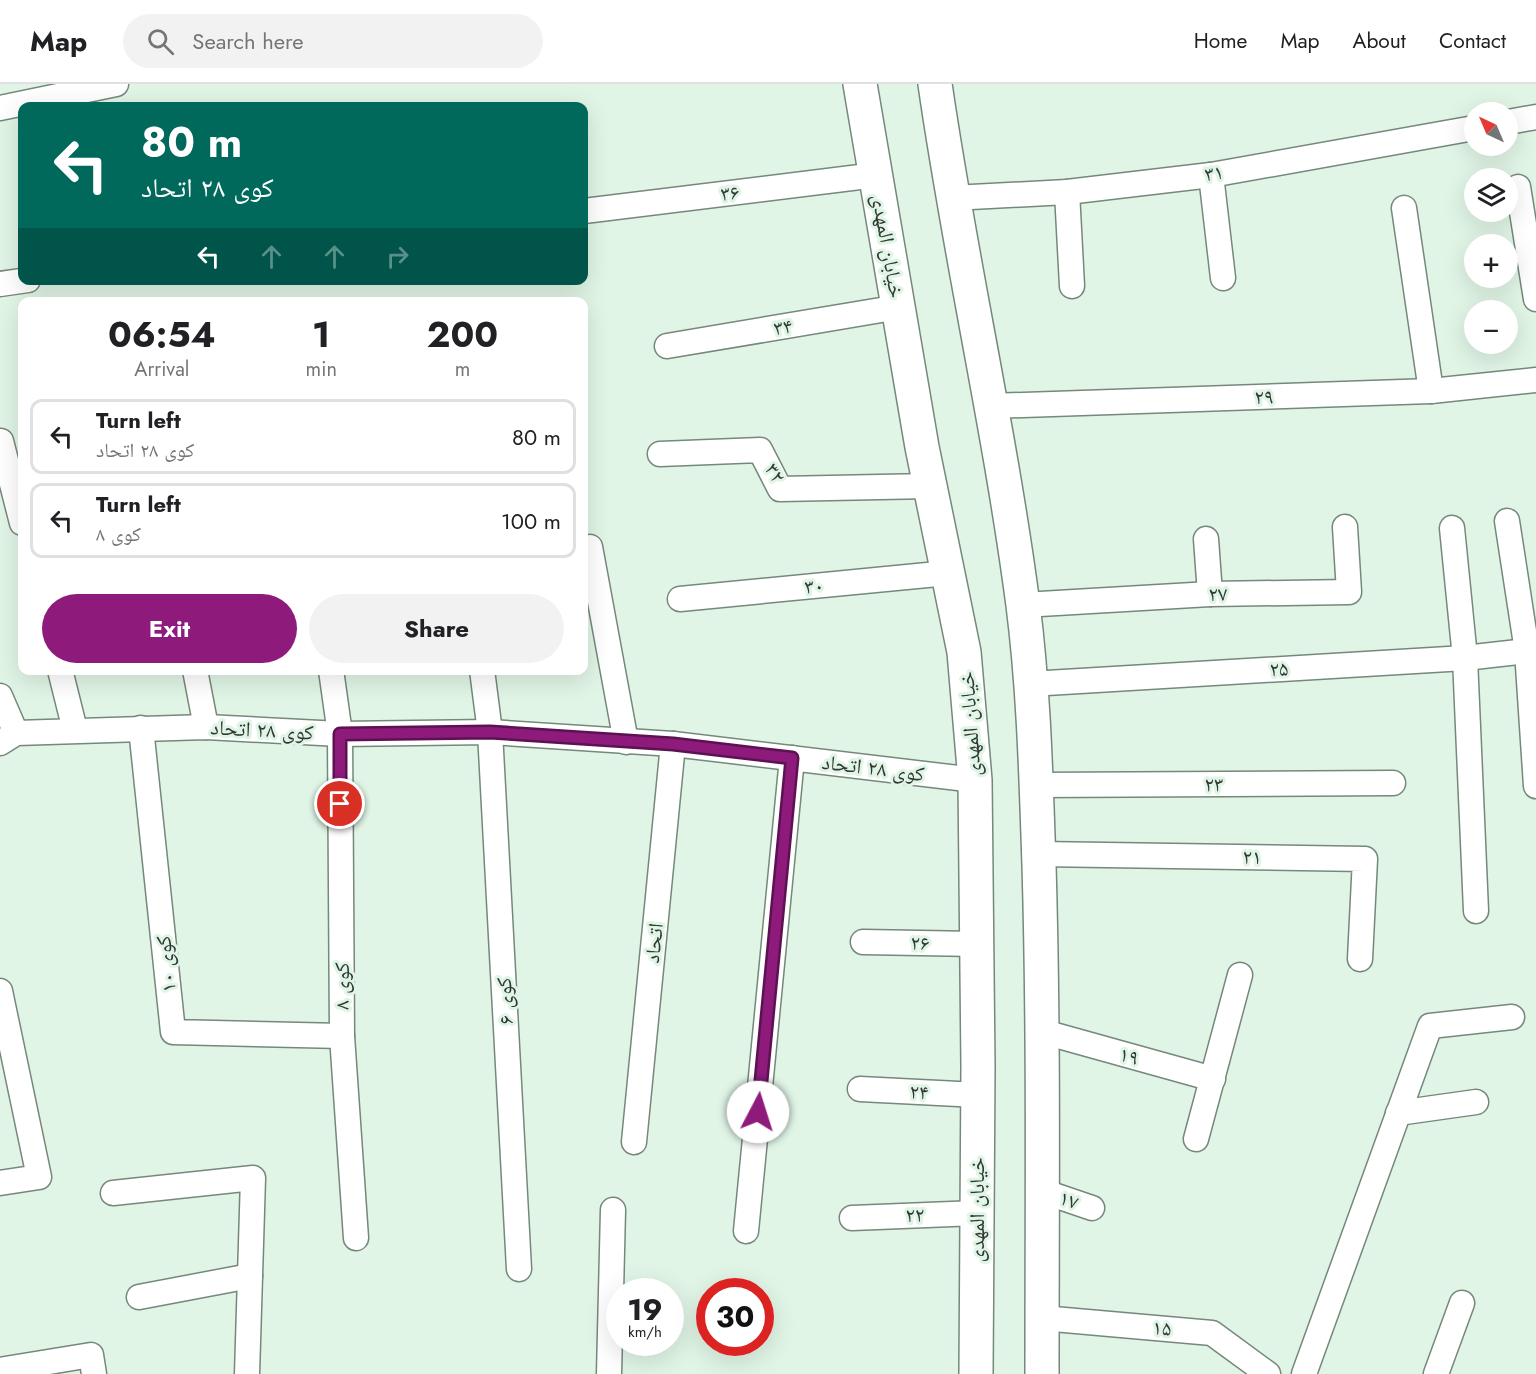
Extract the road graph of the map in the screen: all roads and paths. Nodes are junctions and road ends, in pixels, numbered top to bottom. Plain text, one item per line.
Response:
1 (116, 84) edge
2 (860, 84) edge
3 (935, 84) edge
4 (29, 102) edge
5 (18, 104) edge
6 (0, 108) edge
7 (1536, 117) edge
8 (1518, 120) edge
9 (1464, 130) edge
10 (1211, 174) junction
11 (876, 175) junction
12 (1518, 187) dead end
13 (1067, 192) junction
14 (952, 198) junction
15 (1404, 208) dead end
16 (588, 211) edge
17 (1223, 278) dead end
18 (18, 281) edge
19 (0, 284) edge
20 (1072, 286) dead end
21 (1536, 299) edge
22 (899, 307) junction
23 (667, 346) dead end
24 (1536, 380) edge
25 (1431, 391) junction
26 (991, 406) junction
27 (1, 441) edge
28 (660, 454) dead end
29 (930, 486) junction
30 (18, 507) edge
31 (1507, 521) dead end
32 (1345, 528) dead end
33 (1452, 528) dead end
34 (1206, 539) dead end
35 (590, 547) dead end
36 (948, 573) junction
37 (1210, 594) junction
38 (680, 599) dead end
39 (1023, 606) junction
40 (1527, 651) junction
41 (1465, 658) junction
42 (61, 675) edge
43 (196, 675) edge
44 (332, 675) edge
45 (483, 675) edge
46 (1030, 684) junction
47 (0, 696) edge
48 (206, 727) junction
49 (141, 728) junction
50 (75, 730) junction
51 (490, 732) junction
52 (340, 734) junction
53 (8, 738) edge
54 (626, 742) junction
55 (673, 744) junction
56 (792, 758) junction
57 (975, 780) junction
58 (1393, 783) dead end
59 (1036, 785) junction
60 (1536, 786) edge
61 (1039, 854) junction
62 (1476, 911) dead end
63 (863, 942) dead end
64 (977, 944) junction
65 (1360, 959) dead end
66 (1240, 975) dead end
67 (0, 991) edge
68 (1512, 1017) dead end
69 (1044, 1032) junction
70 (342, 1036) junction
71 (1214, 1079) junction
72 (860, 1089) dead end
73 (978, 1095) junction
74 (1476, 1102) dead end
75 (1398, 1113) junction
76 (1196, 1139) dead end
77 (634, 1142) dead end
78 (0, 1183) edge
79 (1045, 1192) junction
80 (113, 1193) dead end
81 (1092, 1209) dead end
82 (613, 1210) dead end
83 (977, 1213) junction
84 (852, 1218) dead end
85 (746, 1231) dead end
86 (356, 1238) dead end
87 (519, 1269) dead end
88 (250, 1276) junction
89 (139, 1297) dead end
90 (1462, 1303) dead end
91 (1042, 1318) junction
92 (0, 1370) edge
93 (94, 1374) edge
94 (247, 1374) edge
95 (609, 1374) edge
96 (976, 1374) edge
97 (1042, 1374) edge
98 (1268, 1374) edge
99 (1304, 1374) edge
100 (1436, 1374) edge

1 - 4 street
2 - 11 street, خیابان المهدی
3 - 14 street
5 - 6 street
7 - 8 street
9 - 10 street, ۳۱
10 - 13 street, ۳۱
10 - 17 street
11 - 16 street, ۳۶
11 - 22 street, خیابان المهدی
12 - 21 street
13 - 14 street, ۳۱
13 - 20 street
14 - 26 street
15 - 25 street
18 - 19 street
22 - 23 street, ۳۴
22 - 29 street, خیابان المهدی
24 - 25 street, ۲۹
25 - 26 street, ۲۹
26 - 39 street
27 - 30 street
28 - 29 street, ۳۲
29 - 36 street, خیابان المهدی
31 - 40 street
32 - 37 street, ۲۷
33 - 41 street
34 - 37 street
35 - 54 street
36 - 38 street, ۳۰
36 - 57 street, خیابان المهدی
37 - 39 street, ۲۷
39 - 46 street
40 - 41 street, ۲۵
40 - 60 street
41 - 46 street, ۲۵
41 - 62 street
42 - 50 street
43 - 48 street
44 - 52 street, کوی ۸
45 - 51 street, کوی ۶
46 - 59 street
47 - 53 street
48 - 49 street, کوی ۲۸ اتحاد
48 - 52 street, کوی ۲۸ اتحاد
49 - 50 street, کوی ۲۸ اتحاد
49 - 70 street, کوی ۱۰
50 - 53 street, کوی ۲۸ اتحاد
51 - 52 street, کوی ۲۸ اتحاد
51 - 54 street, کوی ۲۸ اتحاد
51 - 87 street, کوی ۶
52 - 70 street, کوی ۸
54 - 55 street, کوی ۲۸ اتحاد
55 - 56 street, کوی ۲۸ اتحاد
55 - 77 street, اتحاد
56 - 57 street, کوی ۲۸ اتحاد
56 - 85 street
57 - 64 street, خیابان المهدی
58 - 59 street, ۲۳
59 - 61 street
61 - 65 street, ۲۱
61 - 69 street
63 - 64 street, ۲۶
64 - 73 street, خیابان المهدی
66 - 71 street
67 - 78 street
68 - 75 street
69 - 71 street, ۱۹
69 - 79 street
70 - 86 street, کوی ۸
71 - 76 street
72 - 73 street, ۲۴
73 - 83 street, خیابان المهدی
74 - 75 street
75 - 99 street
79 - 81 street, ۱۷
79 - 91 street
80 - 88 street
82 - 95 street
83 - 84 street, ۲۲
83 - 96 street, خیابان المهدی
88 - 89 street
88 - 94 street
90 - 100 street
91 - 97 street
91 - 98 street, ۱۵
92 - 93 street

